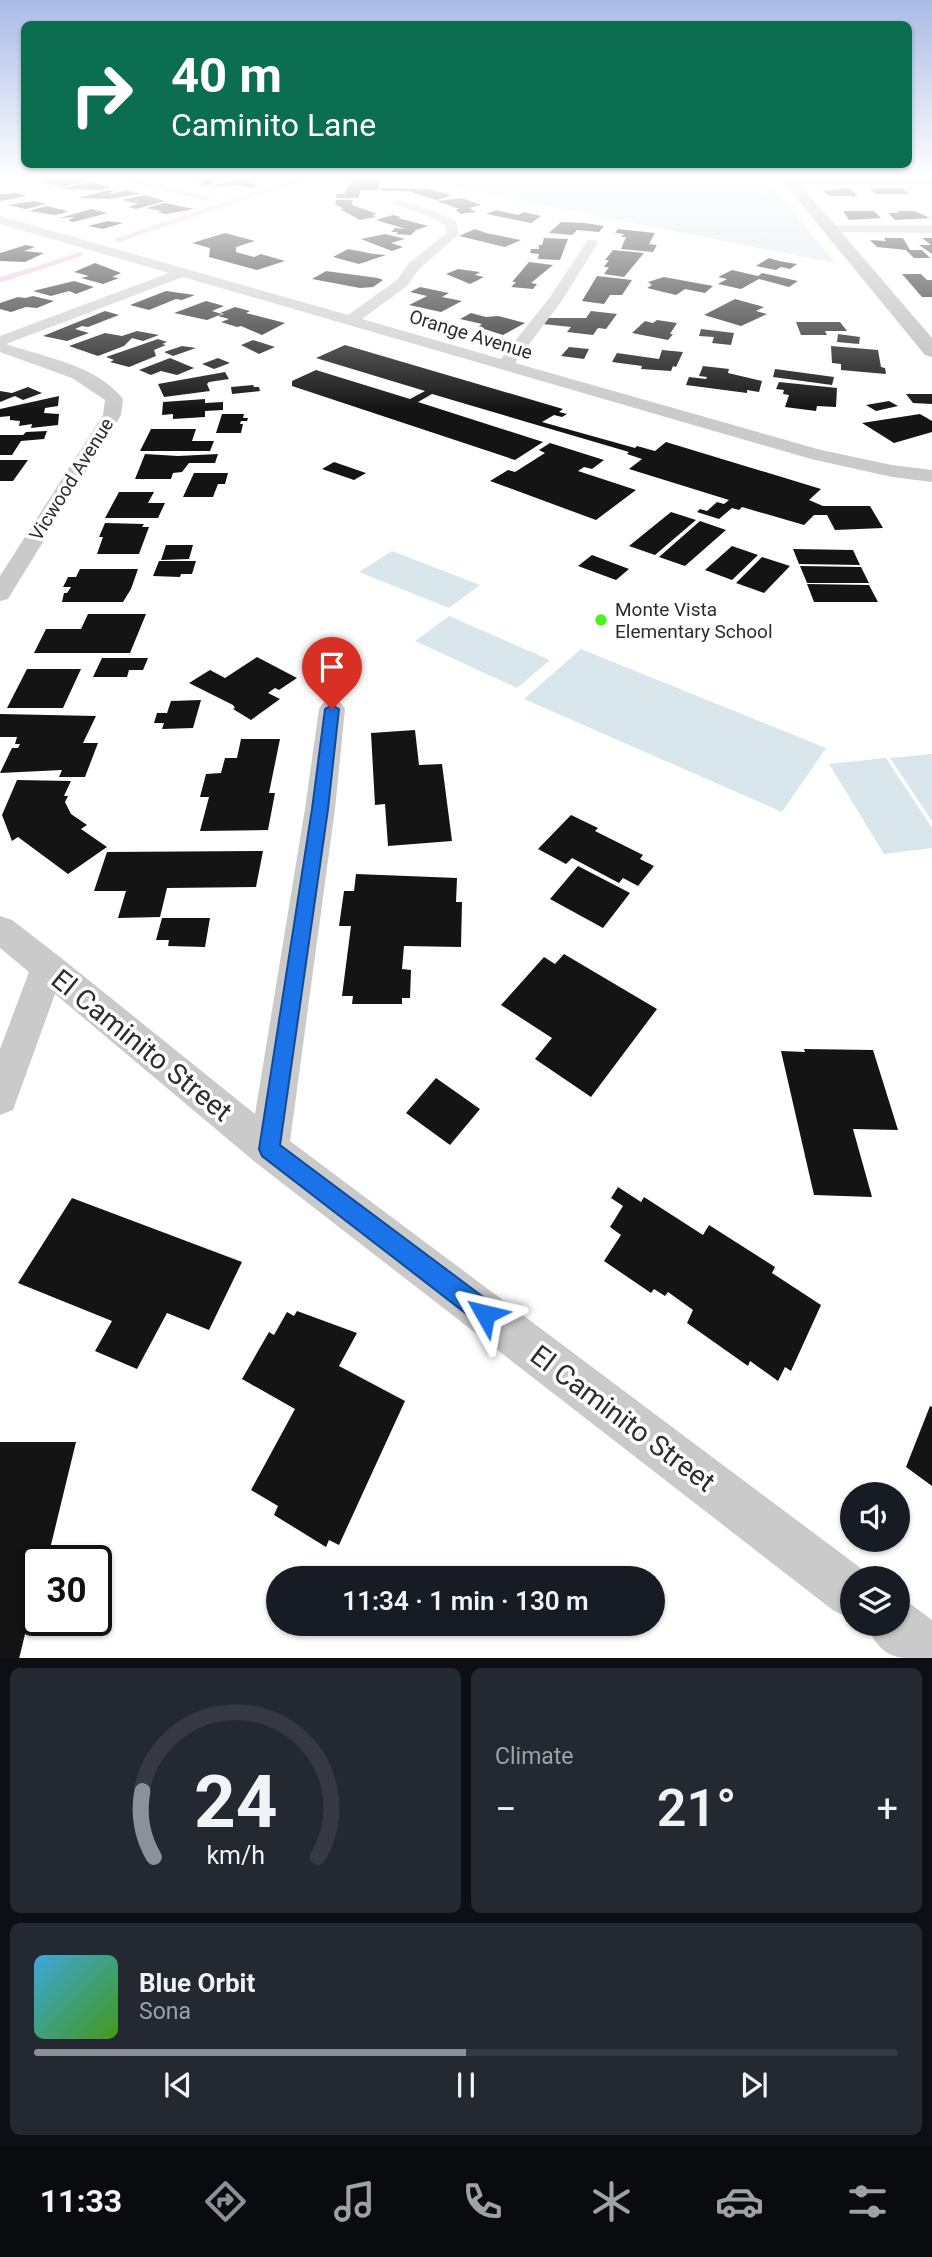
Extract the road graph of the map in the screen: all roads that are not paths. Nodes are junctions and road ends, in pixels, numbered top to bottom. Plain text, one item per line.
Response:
1 (117, 254) edge
2 (428, 254) edge
3 (585, 254) edge
4 (853, 254) edge
5 (180, 273) junction
6 (351, 320) junction
7 (0, 341) edge
8 (0, 347) edge
9 (932, 351) edge
10 (504, 366) junction
11 (932, 476) edge
12 (0, 594) edge
13 (332, 709) dead end
14 (0, 929) edge
15 (48, 967) junction
16 (0, 1098) edge
17 (269, 1149) junction
18 (840, 1584) edge
19 (909, 1636) edge
20 (932, 1654) edge

1 - 5 street, Orange Avenue
2 - 6 street
3 - 10 street
4 - 9 street
5 - 6 street, Orange Avenue
5 - 7 street
6 - 10 street, Orange Avenue
8 - 12 street, Vicwood Avenue
10 - 11 street, Orange Avenue
13 - 17 street
14 - 15 street, El Caminito Street
15 - 16 street
15 - 17 street, El Caminito Street
17 - 18 street, El Caminito Street
19 - 20 street

